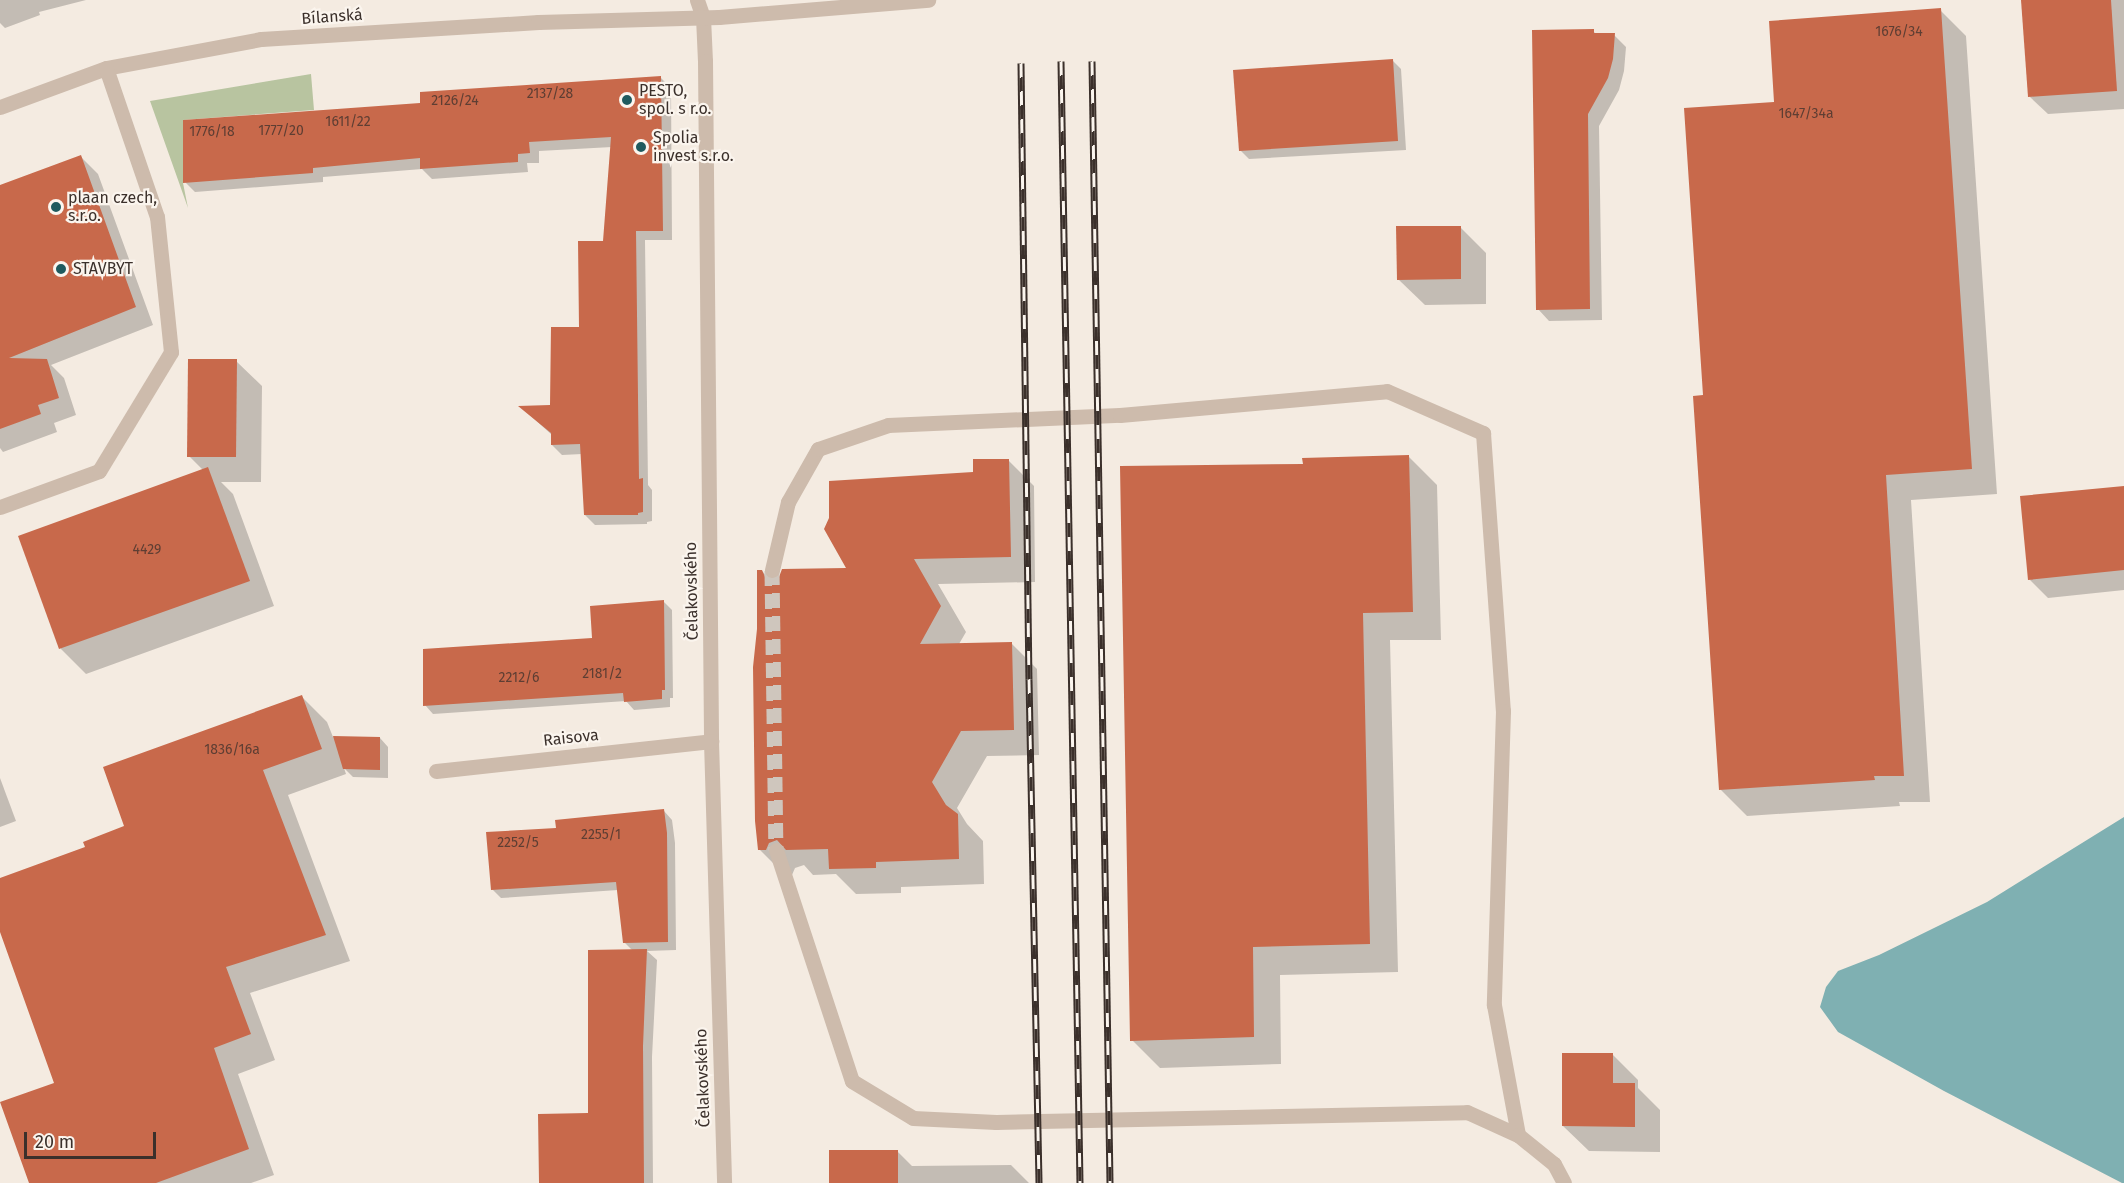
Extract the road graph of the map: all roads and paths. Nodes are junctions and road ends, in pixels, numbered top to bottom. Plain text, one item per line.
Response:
1 (698, 0) edge
2 (928, 0) edge
3 (703, 17) junction
4 (106, 68) junction
5 (0, 107) edge
6 (0, 507) edge
7 (772, 570) tunnel mouth
8 (711, 741) junction
9 (436, 771) dead end
10 (776, 850) tunnel mouth
11 (1518, 1135) junction
12 (724, 1183) edge
13 (1564, 1183) edge

1 - 3 street, Čelakovského
2 - 3 street, Bílanská
3 - 4 street, Bílanská
3 - 8 street, Čelakovského
4 - 5 street, Bílanská
4 - 6 street
7 - 11 street
8 - 9 street, Raisova
8 - 12 street, Čelakovského
10 - 11 street
11 - 13 street

